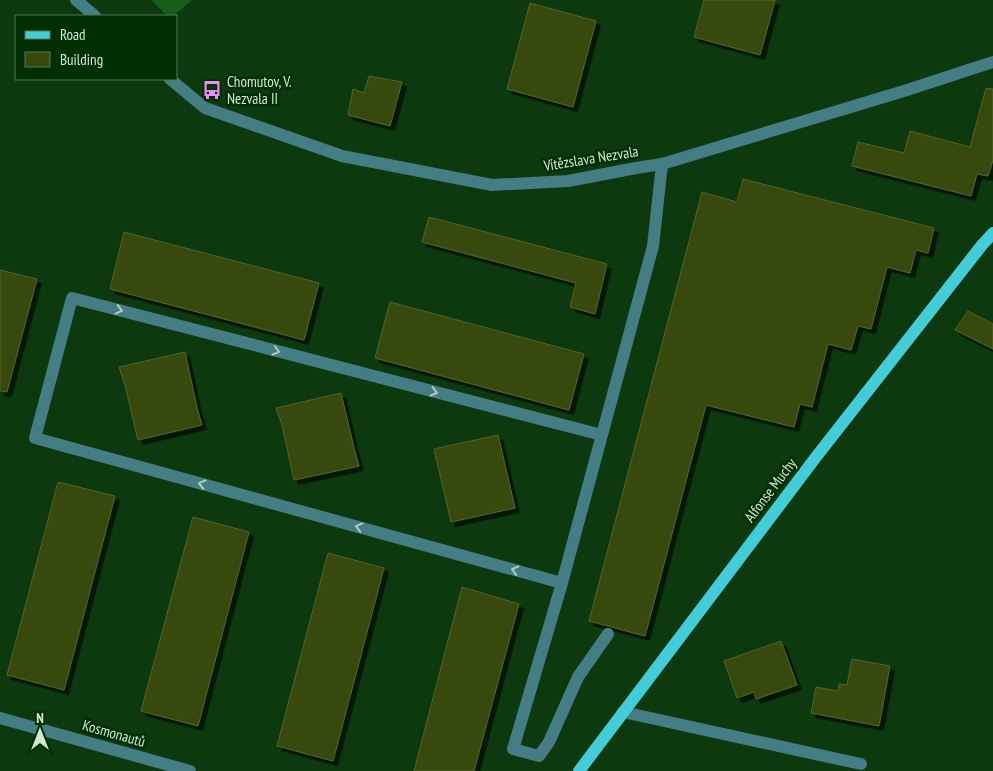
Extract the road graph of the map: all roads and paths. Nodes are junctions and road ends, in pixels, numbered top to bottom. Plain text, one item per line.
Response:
1 (76, 0) edge
2 (94, 15) edge
3 (993, 62) edge
4 (171, 80) edge
5 (662, 164) junction
6 (993, 233) edge
7 (602, 435) junction
8 (562, 583) junction
9 (608, 634) dead end
10 (623, 712) junction
11 (0, 718) edge
12 (861, 764) dead end
13 (190, 771) edge
14 (579, 771) edge

1 - 2 street
3 - 5 street, Vítězslava Nezvala
4 - 5 street, Vítězslava Nezvala
5 - 7 street
6 - 10 main road, Alfonse Muchy
7 - 8 street
8 -> 7 street
8 - 9 street
10 - 12 street
10 - 14 main road, Alfonse Muchy
11 - 13 street, Kosmonautů

